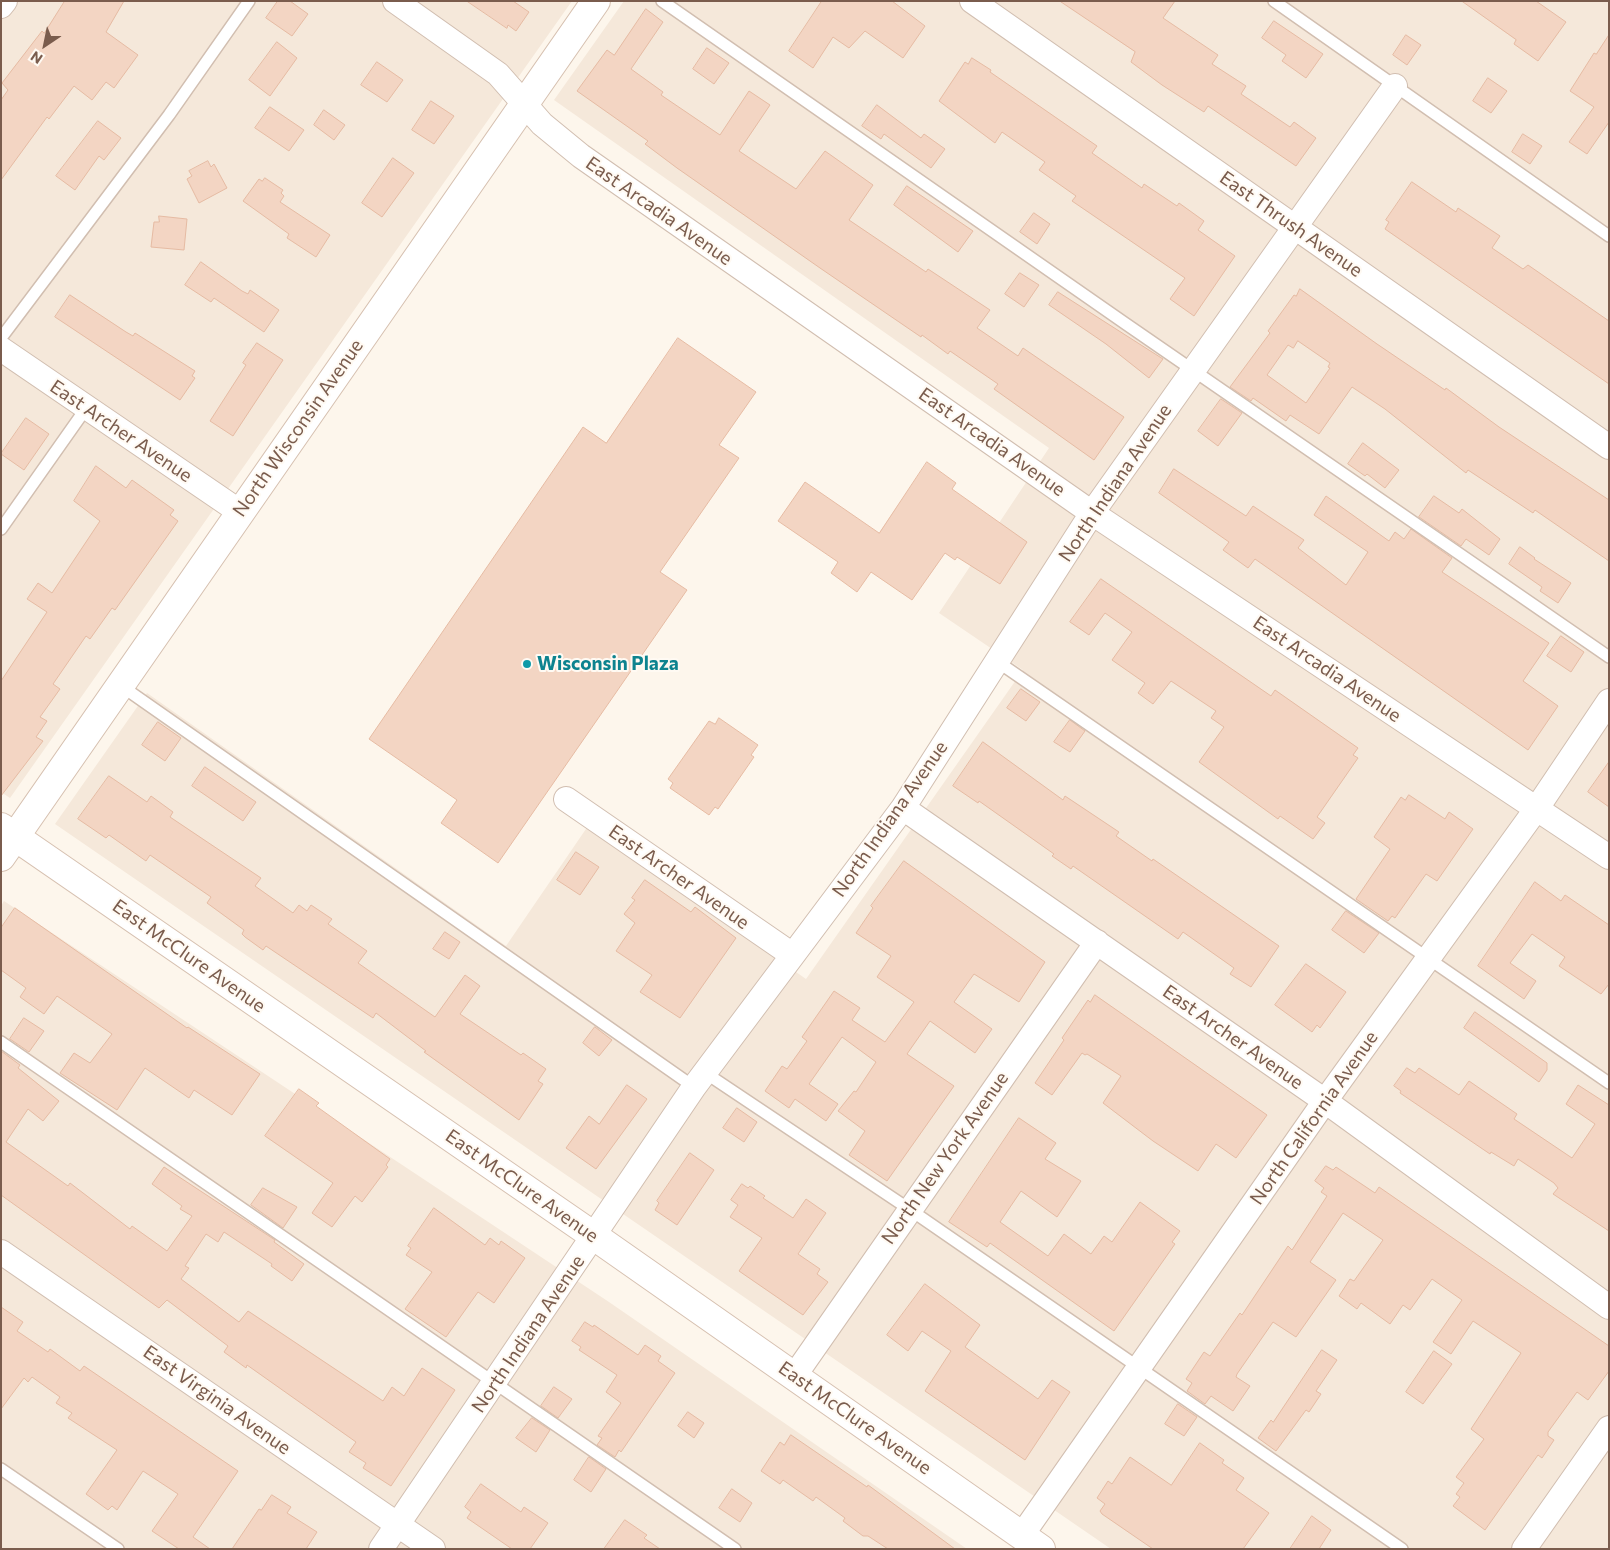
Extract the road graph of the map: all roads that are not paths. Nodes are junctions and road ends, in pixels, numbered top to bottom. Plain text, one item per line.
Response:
1 (5, 1) edge
2 (249, 1) edge
3 (395, 1) edge
4 (596, 1) edge
5 (662, 1) edge
6 (972, 1) edge
7 (1274, 1) edge
8 (1, 6) edge
9 (1395, 86) junction
10 (525, 102) junction
11 (1294, 226) junction
12 (1609, 236) edge
13 (1, 338) edge
14 (1, 349) edge
15 (1192, 370) junction
16 (87, 407) junction
17 (1609, 447) edge
18 (240, 512) junction
19 (1092, 513) junction
20 (1, 529) edge
21 (1609, 657) edge
22 (998, 662) junction
23 (120, 685) junction
24 (1609, 701) edge
25 (566, 799) dead end
26 (903, 808) junction
27 (1537, 808) junction
28 (6, 840) edge
29 (1609, 857) edge
30 (1097, 942) junction
31 (792, 954) junction
32 (1428, 959) junction
33 (1, 1042) edge
34 (699, 1080) junction
35 (1609, 1083) edge
36 (1325, 1101) junction
37 (909, 1210) junction
38 (594, 1236) junction
39 (1, 1252) edge
40 (1609, 1307) edge
41 (1138, 1368) junction
42 (795, 1375) junction
43 (495, 1382) junction
44 (1609, 1428) edge
45 (1, 1469) edge
46 (398, 1525) junction
47 (1032, 1542) edge
48 (118, 1549) edge
49 (381, 1549) edge
50 (433, 1549) edge
51 (735, 1549) edge
52 (1402, 1549) edge
53 (1524, 1549) edge

1 - 8 street
2 - 13 lane
3 - 10 street, East Arcadia Avenue
4 - 10 street, North Wisconsin Avenue
5 - 15 lane
6 - 11 street, East Thrush Avenue
7 - 9 lane
9 - 11 street, North Indiana Avenue
9 - 12 lane
10 - 18 street, North Wisconsin Avenue
10 - 19 street, East Arcadia Avenue
11 - 15 street, North Indiana Avenue
11 - 17 street, East Thrush Avenue
14 - 16 street, East Archer Avenue
15 - 19 street, North Indiana Avenue
15 - 21 lane
16 - 18 street, East Archer Avenue
16 - 20 lane
18 - 23 street, North Wisconsin Avenue
19 - 22 street, North Indiana Avenue
19 - 27 street, East Arcadia Avenue
22 - 26 street, North Indiana Avenue
22 - 32 lane
23 - 28 street, North Wisconsin Avenue
23 - 34 lane
24 - 27 street, North California Avenue
25 - 31 street, East Archer Avenue
26 - 30 street, East Archer Avenue
26 - 31 street, North Indiana Avenue
27 - 29 street, East Arcadia Avenue
27 - 32 street, North California Avenue
28 - 38 street, East McClure Avenue
30 - 36 street, East Archer Avenue
30 - 37 street, North New York Avenue
31 - 34 street, North Indiana Avenue
32 - 35 lane
32 - 36 street, North California Avenue
33 - 43 lane
34 - 37 lane
34 - 38 street, North Indiana Avenue
36 - 40 street, East Archer Avenue
36 - 41 street, North California Avenue
37 - 41 lane
37 - 42 street, North New York Avenue
38 - 42 street, East McClure Avenue
38 - 43 street, North Indiana Avenue
39 - 46 street, East Virginia Avenue
41 - 47 street, North California Avenue
41 - 52 lane
42 - 47 street, East McClure Avenue
43 - 46 street, North Indiana Avenue
43 - 51 lane
44 - 53 street
45 - 48 lane
46 - 49 street, North Indiana Avenue
46 - 50 street, East Virginia Avenue

